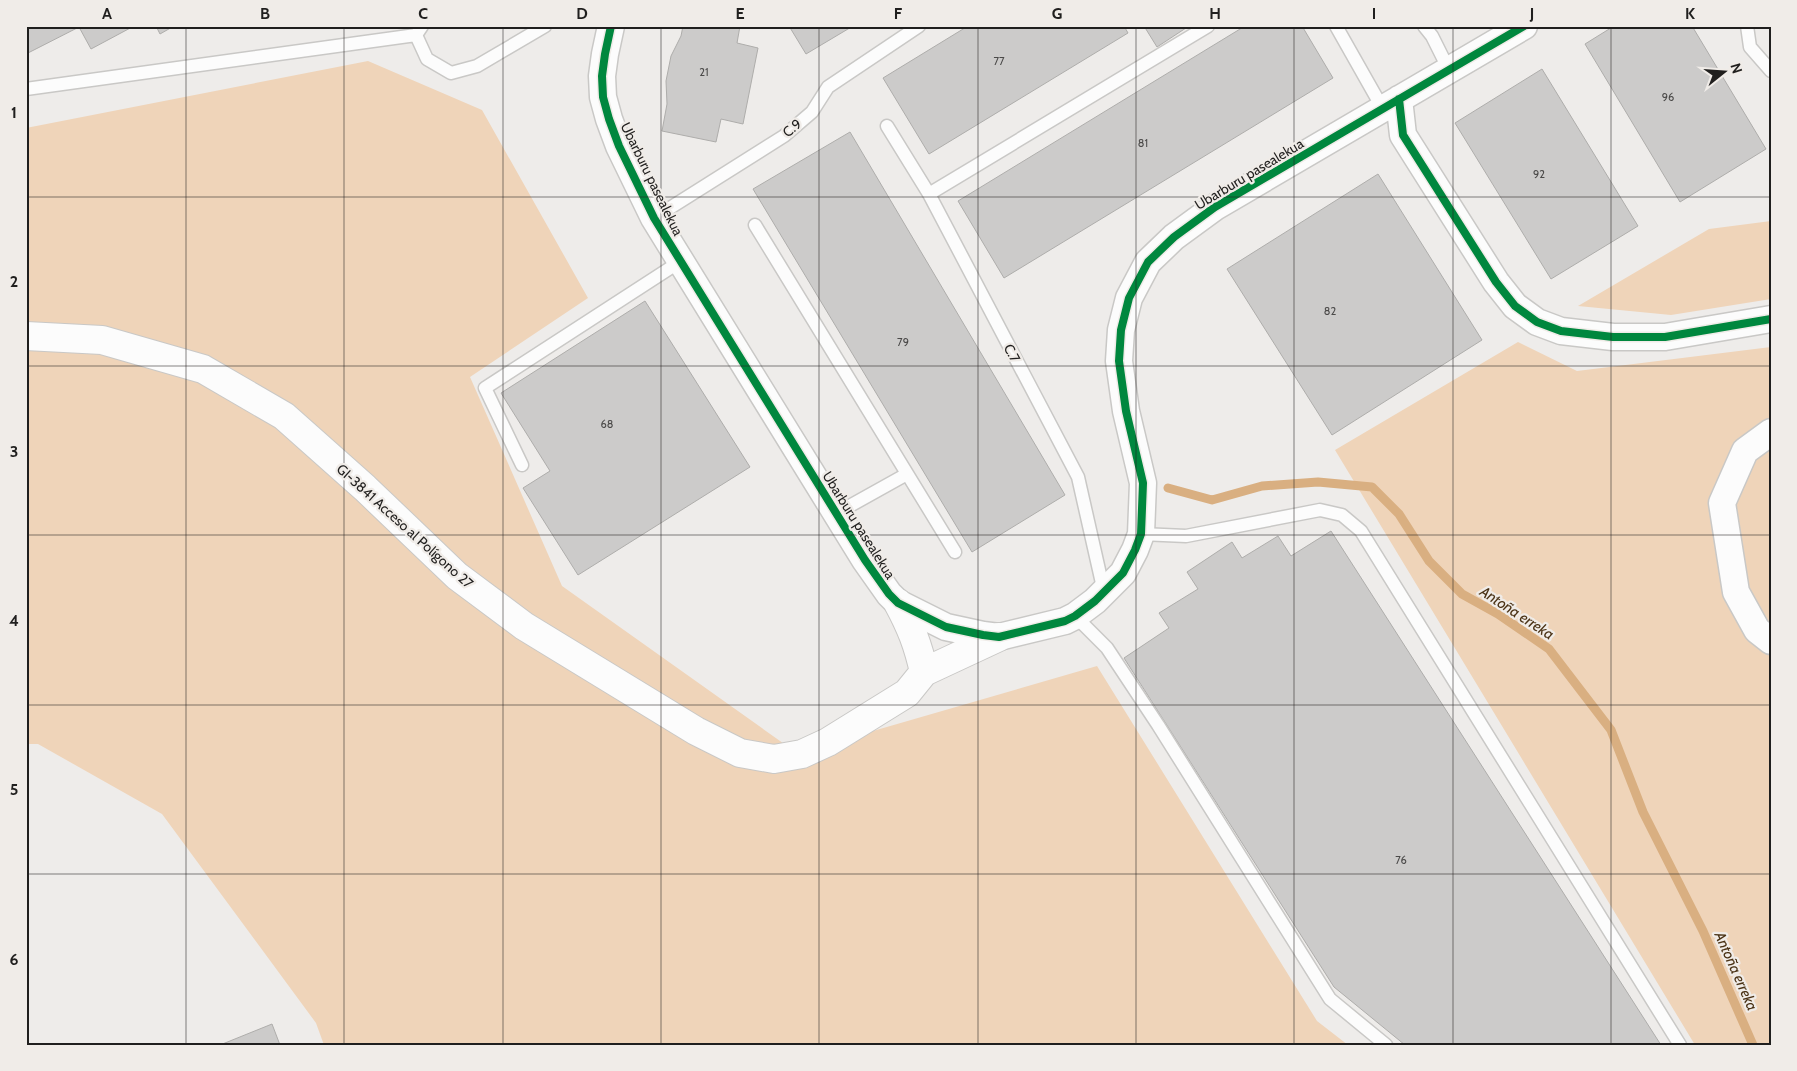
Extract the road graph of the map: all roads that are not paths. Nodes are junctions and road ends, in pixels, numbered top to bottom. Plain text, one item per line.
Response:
1 (545, 26) edge
2 (611, 26) edge
3 (919, 26) edge
4 (1208, 26) edge
5 (1336, 26) edge
6 (1424, 26) edge
7 (1524, 26) edge
8 (1747, 26) edge
9 (419, 31) edge
10 (1449, 70) junction
11 (1771, 71) edge
12 (26, 89) edge
13 (1391, 104) junction
14 (887, 126) dead end
15 (929, 194) junction
16 (654, 218) junction
17 (755, 225) dead end
18 (681, 262) junction
19 (1771, 319) edge
20 (26, 336) edge
21 (1771, 432) edge
22 (522, 465) dead end
23 (907, 474) junction
24 (837, 513) junction
25 (1141, 534) junction
26 (955, 552) dead end
27 (1104, 593) junction
28 (898, 603) junction
29 (1075, 616) junction
30 (999, 636) junction
31 (1771, 641) edge
32 (924, 672) junction
33 (1386, 1045) edge
34 (1680, 1045) edge

1 - 9 lane
2 - 16 street, Ubarburu pasealekua
3 - 16 lane, C.9
4 - 15 lane
5 - 13 lane
6 - 10 lane
7 - 10 street, Ubarburu pasealekua
8 - 11 lane
9 - 12 lane
10 - 13 street, Ubarburu pasealekua
13 - 19 street
13 - 25 street, Ubarburu pasealekua
14 - 15 lane, C.7
15 - 27 lane, C.7
16 - 18 street, Ubarburu pasealekua
17 - 23 lane
18 - 22 lane
18 - 24 street, Ubarburu pasealekua
20 - 32 main road, GI-3841 Acceso al Polígono 27
21 - 31 street
23 - 24 lane
23 - 26 lane
24 - 28 street, Ubarburu pasealekua
25 - 27 street, Ubarburu pasealekua
25 - 34 lane
27 - 29 street, Ubarburu pasealekua
28 - 30 street, Ubarburu pasealekua
28 - 32 main road, Ubarburu pasealekua
29 - 30 street, Ubarburu pasealekua
29 - 33 lane
30 - 32 main road, Ubarburu pasealekua

